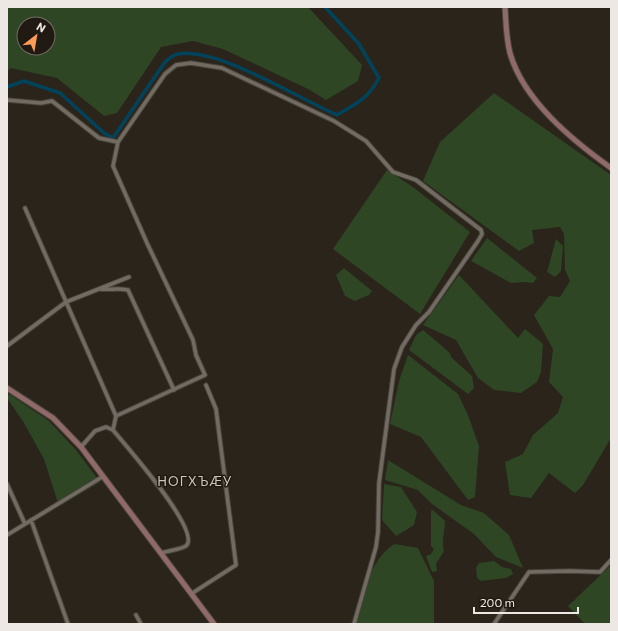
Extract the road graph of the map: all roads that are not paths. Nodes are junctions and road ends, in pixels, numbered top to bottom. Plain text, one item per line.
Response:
1 (505, 7) edge
2 (7, 100) edge
3 (118, 142) junction
4 (611, 168) edge
5 (25, 208) dead end
6 (129, 277) dead end
7 (99, 288) junction
8 (66, 302) junction
9 (7, 346) edge
10 (206, 385) dead end
11 (7, 388) edge
12 (174, 390) junction
13 (116, 416) junction
14 (113, 430) junction
15 (81, 447) junction
16 (102, 477) junction
17 (7, 484) edge
18 (31, 520) junction
19 (26, 524) junction
20 (7, 535) edge
21 (161, 553) junction
22 (611, 560) edge
23 (191, 594) junction
24 (136, 615) dead end
25 (68, 624) edge
26 (141, 624) edge
27 (214, 624) edge
28 (354, 624) edge
29 (494, 624) edge

1 - 4 main road
2 - 3 street
3 - 12 street
3 - 28 street
5 - 8 street
6 - 7 street
7 - 8 street
7 - 12 street
8 - 9 street
8 - 13 street
10 - 23 street
11 - 15 main road
12 - 13 street
13 - 14 street
14 - 15 street
14 - 21 street
15 - 16 main road
16 - 18 street
16 - 21 main road
17 - 19 street
18 - 19 street
18 - 25 street
19 - 20 street
21 - 23 main road
22 - 29 street
23 - 27 main road
24 - 26 street

